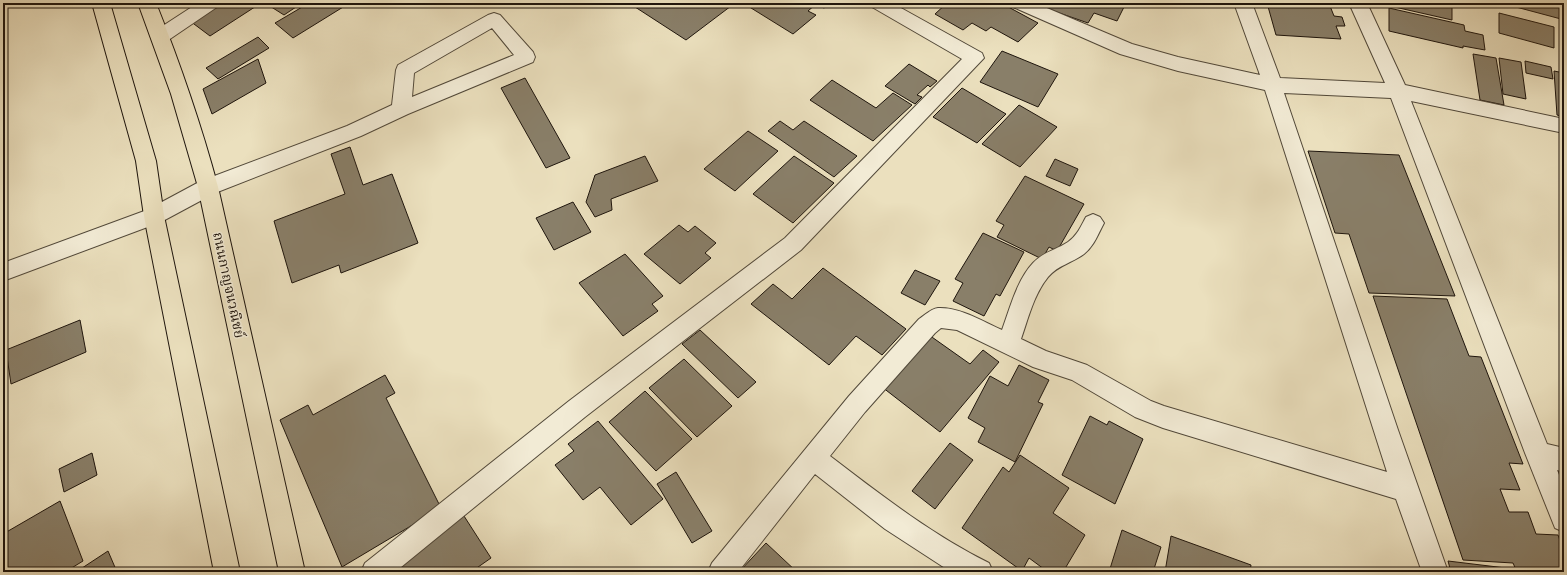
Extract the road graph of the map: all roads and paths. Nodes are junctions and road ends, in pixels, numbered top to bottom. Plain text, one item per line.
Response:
1 (101, 3) edge
2 (148, 3) edge
3 (211, 3) edge
4 (878, 3) edge
5 (1019, 3) edge
6 (1243, 3) edge
7 (1358, 3) edge
8 (161, 36) junction
9 (1274, 85) junction
10 (1398, 91) junction
11 (401, 109) junction
12 (1564, 126) edge
13 (208, 187) junction
14 (154, 216) junction
15 (1093, 223) dead end
16 (3, 272) edge
17 (1008, 343) junction
18 (1537, 453) junction
19 (814, 458) junction
20 (1564, 460) edge
21 (1405, 489) junction
22 (1564, 519) edge
23 (227, 572) edge
24 (292, 572) edge
25 (374, 572) edge
26 (720, 572) edge
27 (980, 572) edge
28 (1436, 572) edge

1 - 14 main road
2 - 8 main road, ถนนกาญจนวณิชย์
3 - 8 street
4 - 25 street
5 - 9 street
6 - 9 street
7 - 10 street
8 - 13 main road, ถนนกาญจนวณิชย์
9 - 10 street
9 - 21 street
10 - 12 street
10 - 18 street
11 - 11 street
11 - 13 street
13 - 14 street
13 - 24 main road, ถนนกาญจนวณิชย์
14 - 16 street
14 - 23 main road
15 - 17 street
17 - 19 street
17 - 21 street
18 - 20 street
18 - 22 street
19 - 26 street
19 - 27 street
21 - 28 street

